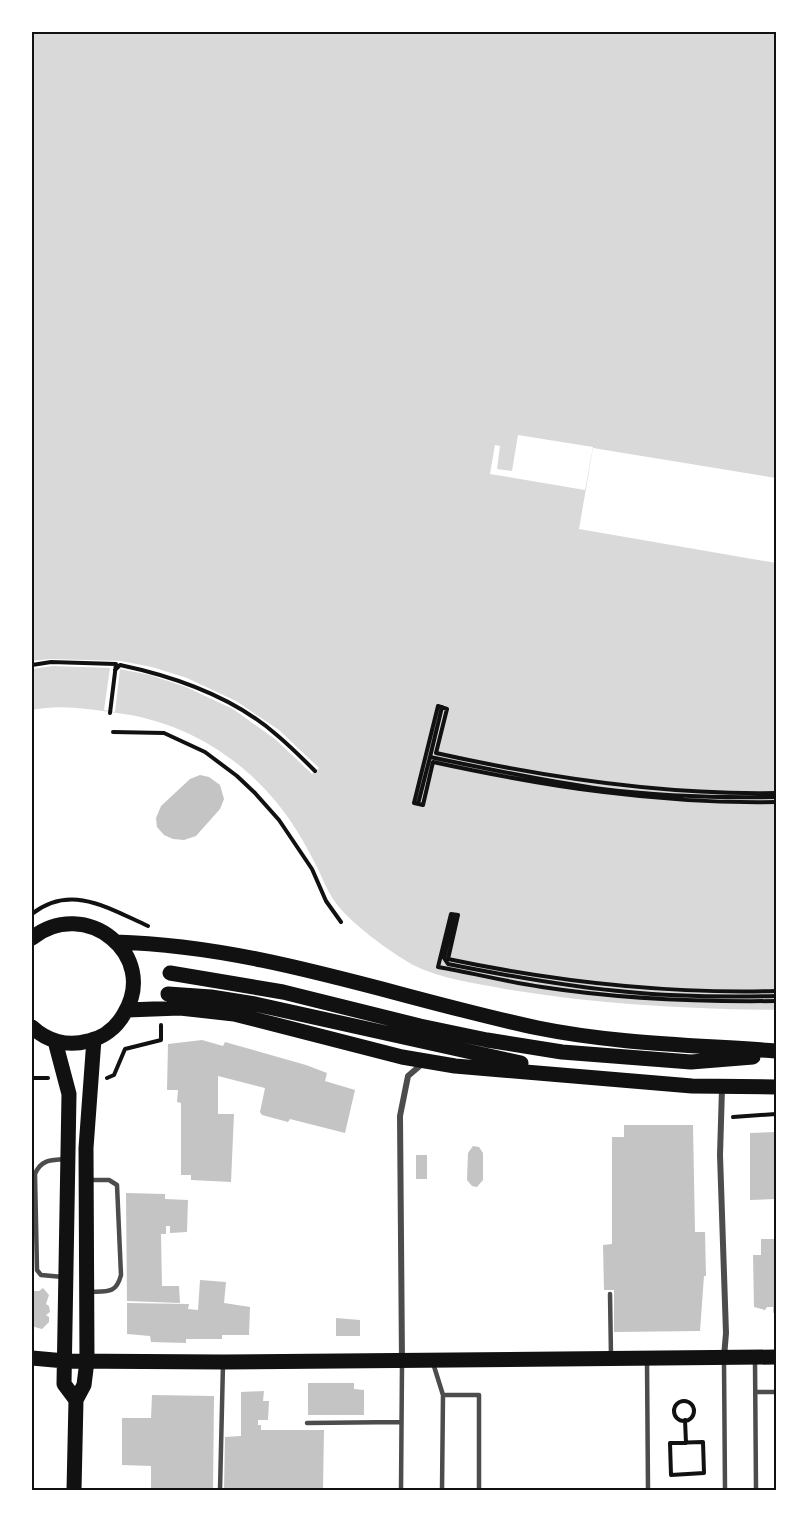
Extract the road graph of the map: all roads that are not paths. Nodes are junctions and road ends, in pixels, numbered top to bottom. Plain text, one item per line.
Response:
1 (32, 938) edge
2 (116, 942) junction
3 (170, 973) dead end
4 (168, 994) dead end
5 (126, 1010) junction
6 (32, 1028) edge
7 (94, 1039) junction
8 (55, 1041) junction
9 (777, 1053) edge
10 (425, 1061) junction
11 (606, 1079) junction
12 (777, 1087) edge
13 (722, 1088) junction
14 (69, 1159) junction
15 (86, 1180) junction
16 (66, 1277) junction
17 (86, 1292) junction
18 (610, 1293) dead end
19 (724, 1357) junction
20 (755, 1357) junction
21 (32, 1358) edge
22 (610, 1358) junction
23 (777, 1358) edge
24 (647, 1359) junction
25 (65, 1361) junction
26 (87, 1361) junction
27 (402, 1361) junction
28 (433, 1361) junction
29 (223, 1362) junction
30 (756, 1392) junction
31 (777, 1392) edge
32 (443, 1395) junction
33 (76, 1400) junction
34 (402, 1422) junction
35 (307, 1423) dead end
36 (74, 1491) edge
37 (220, 1491) edge
38 (401, 1491) edge
39 (442, 1491) edge
40 (479, 1491) edge
41 (648, 1491) edge
42 (724, 1491) edge
43 (756, 1491) edge

1 - 2 main road
2 - 5 main road
2 - 9 main road
3 - 9 main road
4 - 11 main road
5 - 7 main road
5 - 10 main road
6 - 8 main road
7 - 8 main road
7 - 15 main road
8 - 14 main road
10 - 11 main road
10 - 27 street
11 - 13 main road
12 - 13 main road
13 - 19 street
14 - 16 main road
14 - 16 lane
15 - 17 main road
15 - 17 lane
16 - 25 main road
17 - 26 main road
18 - 22 lane
19 - 20 main road
19 - 24 main road
19 - 42 lane
20 - 23 main road
20 - 30 lane
21 - 25 main road
22 - 24 main road
22 - 28 main road
24 - 41 lane
25 - 26 main road
25 - 33 main road
26 - 29 main road
26 - 33 main road
27 - 28 main road
27 - 29 main road
27 - 34 lane
28 - 32 lane
29 - 37 lane
30 - 31 lane
30 - 43 lane
32 - 39 lane
32 - 40 lane
33 - 36 main road
34 - 35 lane
34 - 38 lane

